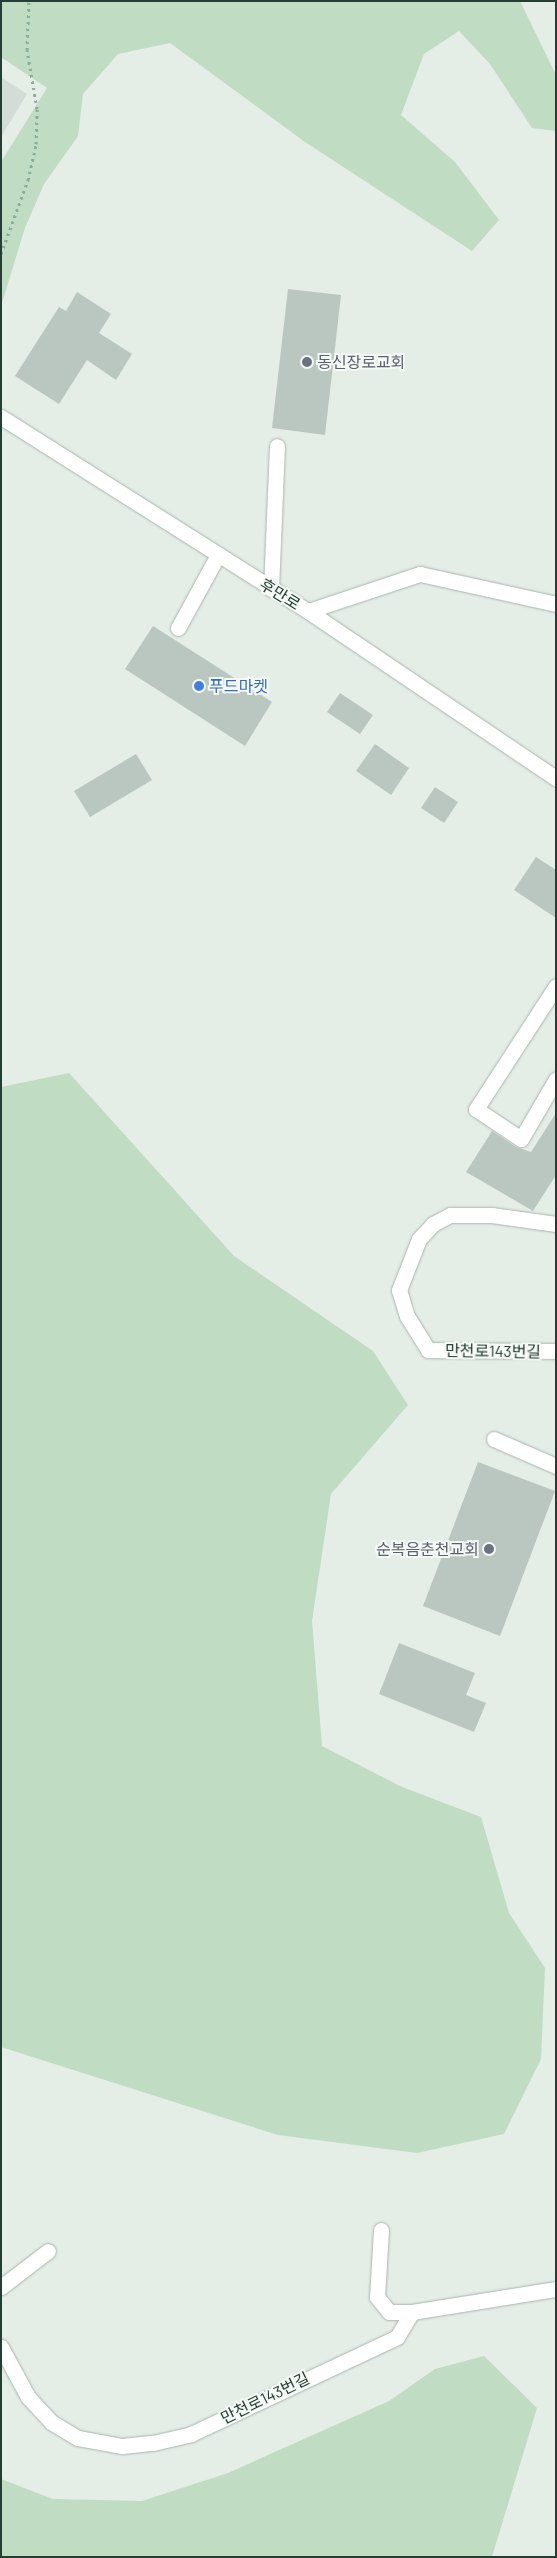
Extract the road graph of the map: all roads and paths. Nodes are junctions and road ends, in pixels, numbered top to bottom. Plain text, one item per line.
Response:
1 (28, 1) edge
2 (1, 254) edge
3 (1, 417) edge
4 (277, 446) dead end
5 (218, 555) junction
6 (271, 589) junction
7 (556, 604) edge
8 (308, 611) junction
9 (178, 628) dead end
10 (556, 778) edge
11 (556, 986) edge
12 (556, 1079) edge
13 (556, 1224) edge
14 (556, 1351) edge
15 (494, 1439) dead end
16 (556, 1466) edge
17 (381, 2230) dead end
18 (48, 2251) dead end
19 (1, 2287) edge
20 (556, 2289) edge
21 (412, 2312) junction
22 (1, 2347) edge

1 - 2 path
3 - 5 street, 후만로
4 - 6 street
5 - 6 street, 후만로
5 - 9 street
6 - 8 street, 후만로
7 - 8 street
8 - 10 street, 후만로
11 - 12 street
13 - 14 street, 만천로143번길
15 - 16 street
17 - 21 street
18 - 19 street
20 - 21 street
21 - 22 street, 만천로143번길

